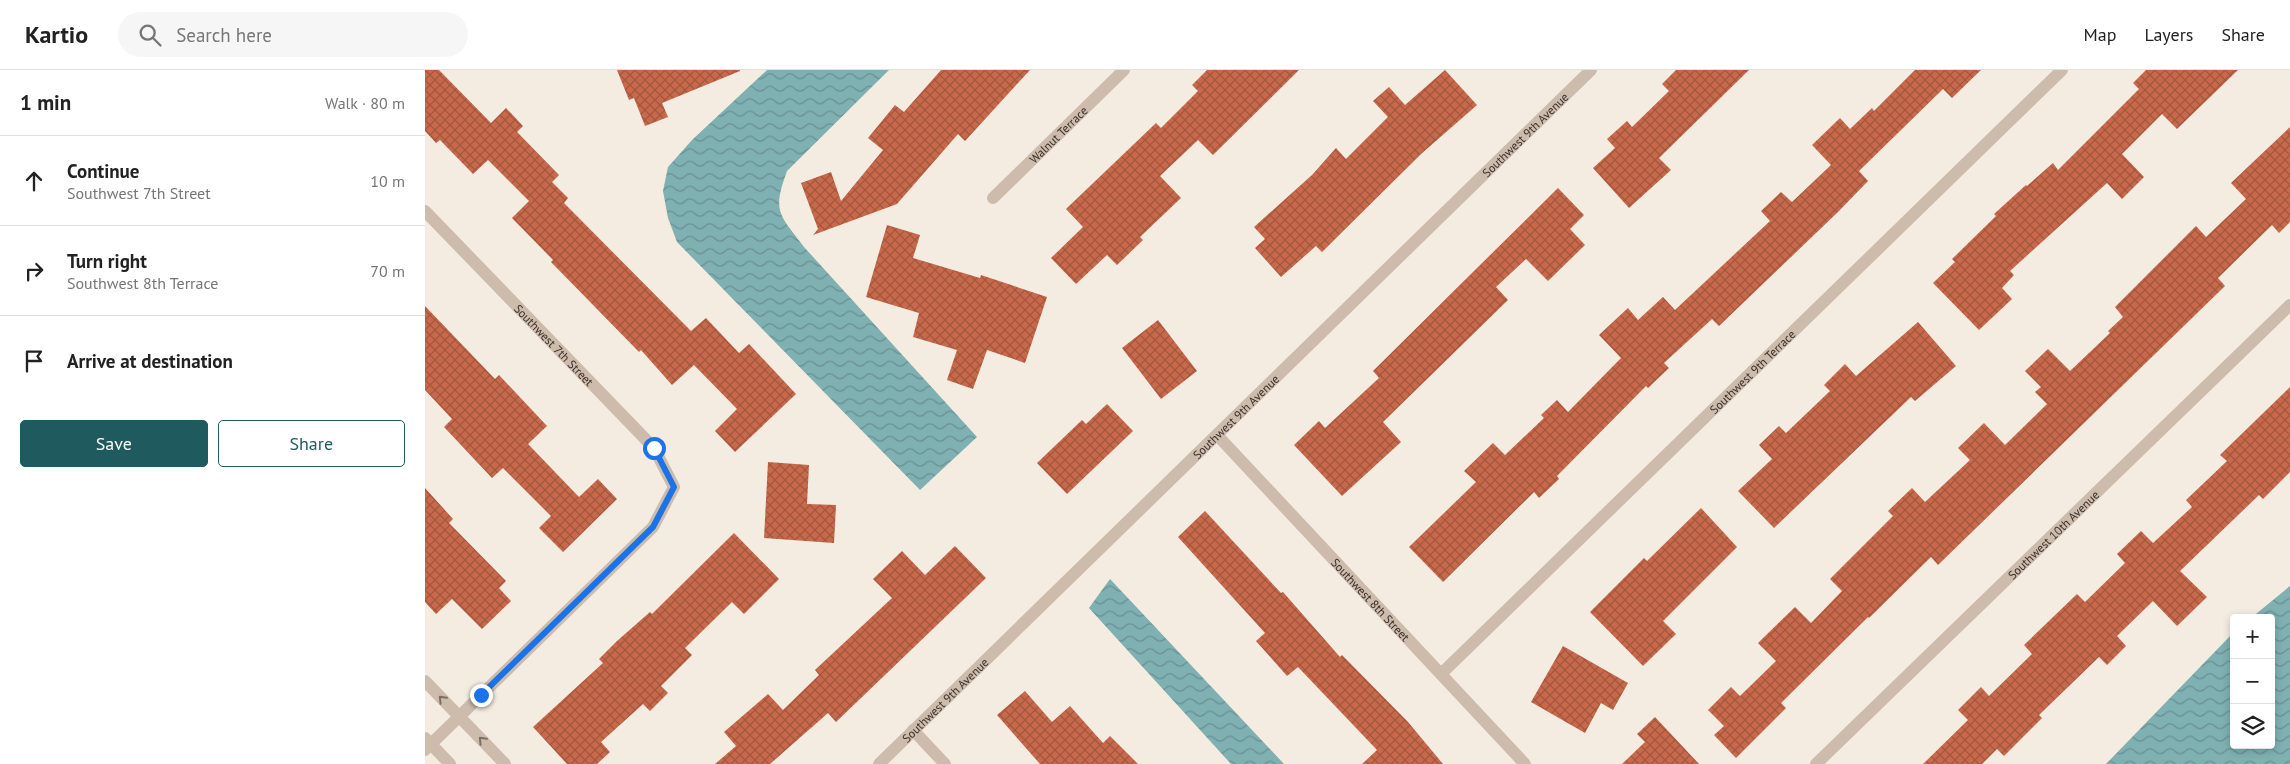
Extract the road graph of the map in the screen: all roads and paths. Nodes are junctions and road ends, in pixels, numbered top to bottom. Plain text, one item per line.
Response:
1 (1124, 70) edge
2 (1591, 70) edge
3 (2062, 70) edge
4 (993, 198) dead end
5 (425, 211) edge
6 (2290, 305) edge
7 (1217, 435) junction
8 (1441, 674) junction
9 (425, 681) edge
10 (459, 716) junction
11 (913, 730) junction
12 (427, 744) edge
13 (450, 764) edge
14 (505, 764) edge
15 (879, 764) edge
16 (945, 764) edge
17 (1525, 764) edge
18 (1816, 764) edge

1 - 4 street, Walnut Terrace
2 - 7 street, Southwest 9th Avenue
3 - 8 street, Southwest 9th Terrace
5 - 10 street, Southwest 7th Street
6 - 18 street, Southwest 10th Avenue
7 - 8 street, Southwest 8th Street
7 - 11 street, Southwest 9th Avenue
8 - 17 street, Southwest 8th Street
10 -> 9 street
10 - 12 street
14 -> 10 street
11 - 15 street, Southwest 9th Avenue
11 - 16 street
12 - 13 street

